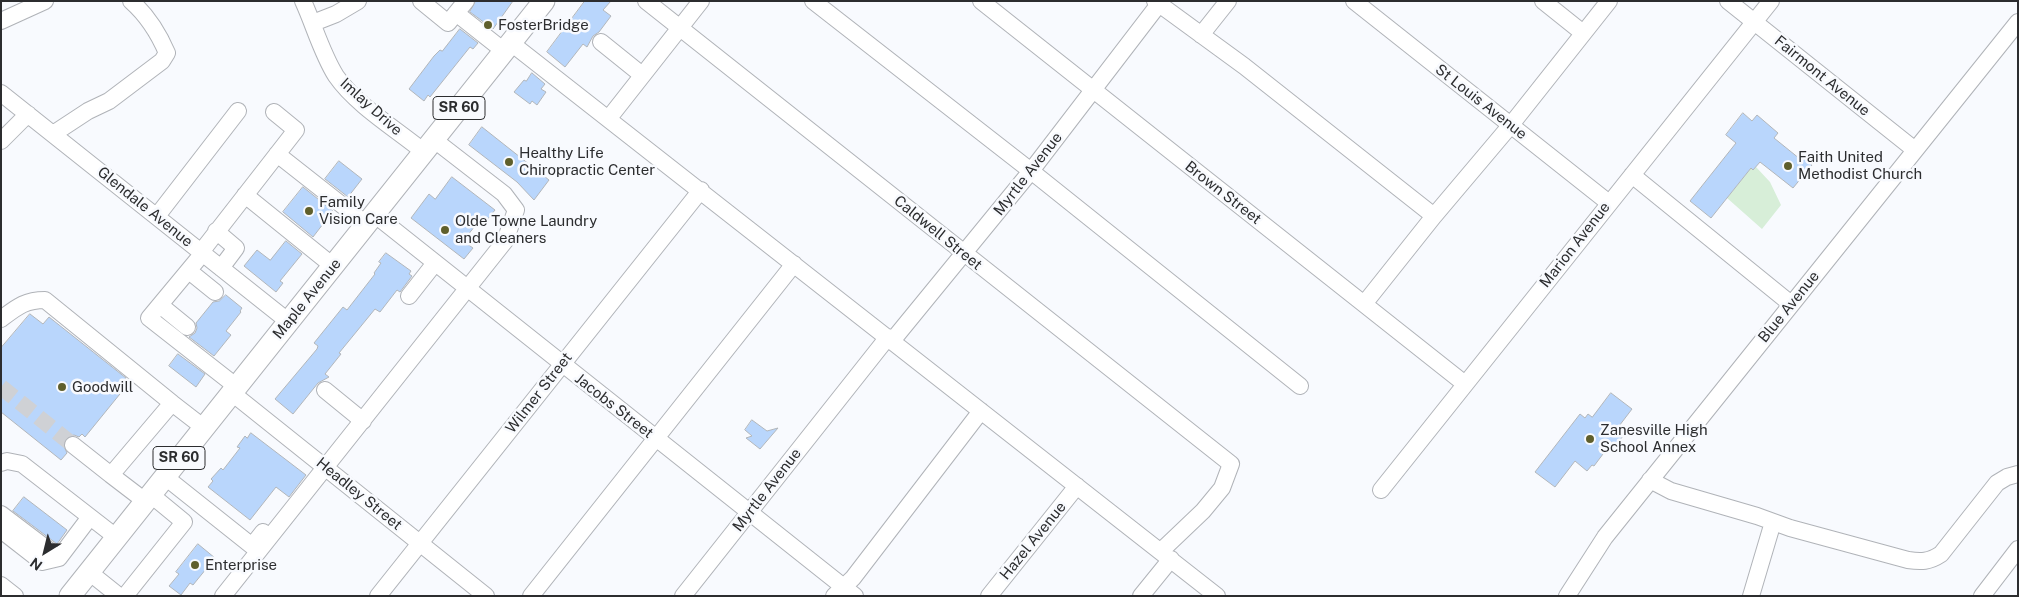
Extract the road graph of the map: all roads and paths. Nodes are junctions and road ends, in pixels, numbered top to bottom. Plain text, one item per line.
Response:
1 (46, 1) edge
2 (131, 1) edge
3 (303, 1) edge
4 (358, 1) edge
5 (421, 1) edge
6 (544, 1) edge
7 (646, 1) edge
8 (701, 1) edge
9 (813, 1) edge
10 (981, 1) edge
11 (1228, 1) edge
12 (1354, 1) edge
13 (1543, 1) edge
14 (1609, 1) edge
15 (1728, 1) edge
16 (1771, 1) edge
17 (1157, 3) edge
18 (461, 7) edge
19 (1, 21) edge
20 (312, 22) junction
21 (1754, 22) junction
22 (2018, 22) edge
23 (680, 28) junction
24 (1583, 33) junction
25 (1202, 35) junction
26 (601, 42) dead end
27 (508, 47) junction
28 (642, 76) junction
29 (1093, 90) junction
30 (1, 92) edge
31 (238, 111) dead end
32 (274, 112) dead end
33 (28, 114) junction
34 (609, 118) junction
35 (1510, 126) junction
36 (53, 134) junction
37 (1, 140) edge
38 (428, 146) junction
39 (1915, 150) junction
40 (278, 154) junction
41 (1031, 171) junction
42 (1632, 175) junction
43 (701, 190) junction
44 (245, 195) junction
45 (1609, 203) junction
46 (157, 216) junction
47 (1434, 216) junction
48 (370, 219) junction
49 (216, 231) junction
50 (202, 252) junction
51 (964, 254) junction
52 (435, 263) junction
53 (794, 264) junction
54 (333, 266) junction
55 (221, 268) junction
56 (189, 270) junction
57 (468, 289) junction
58 (215, 292) dead end
59 (409, 296) dead end
60 (1364, 304) junction
61 (1791, 304) junction
62 (160, 305) junction
63 (1, 319) edge
64 (289, 322) junction
65 (188, 327) dead end
66 (890, 339) junction
67 (561, 364) junction
68 (1465, 384) junction
69 (1300, 386) dead end
70 (234, 390) junction
71 (325, 390) dead end
72 (172, 403) junction
73 (981, 411) junction
74 (363, 421) junction
75 (204, 427) junction
76 (655, 438) junction
77 (73, 445) tunnel mouth
78 (1, 463) edge
79 (22, 464) junction
80 (325, 468) junction
81 (1, 469) edge
82 (2018, 474) edge
83 (111, 475) junction
84 (164, 476) junction
85 (1650, 480) junction
86 (1076, 486) junction
87 (1381, 490) dead end
88 (148, 498) junction
89 (285, 505) dead end
90 (750, 512) junction
91 (1, 514) edge
92 (90, 517) junction
93 (1773, 522) junction
94 (1, 530) edge
95 (116, 537) junction
96 (420, 543) junction
97 (2018, 549) edge
98 (1166, 555) junction
99 (59, 558) junction
100 (88, 572) junction
101 (1, 585) edge
102 (844, 593) edge
103 (15, 596) edge
104 (70, 596) edge
105 (119, 596) edge
106 (125, 596) edge
107 (223, 596) edge
108 (378, 596) edge
109 (486, 596) edge
110 (530, 596) edge
111 (684, 596) edge
112 (988, 596) edge
113 (1141, 596) edge
114 (1217, 596) edge
115 (1567, 596) edge
116 (1751, 596) edge
117 (1982, 596) edge

1 - 19 street
2 - 36 street
3 - 20 street, Imlay Drive
4 - 20 street
5 - 18 street
6 - 27 main road, Maple Avenue / SR 60
7 - 23 street, Caldwell Street
8 - 23 street
9 - 41 street
10 - 29 street, Brown Street
11 - 25 street
12 - 35 street, St Louis Avenue
13 - 24 street
14 - 24 street
15 - 21 street, Fairmont Avenue
16 - 21 street, Marion Avenue
17 - 25 street
17 - 29 street, Myrtle Avenue
18 - 27 street
20 - 38 street, Imlay Drive
21 - 39 street, Fairmont Avenue
21 - 42 street, Marion Avenue
22 - 39 street, Blue Avenue
23 - 28 street
23 - 51 street, Caldwell Street
24 - 35 street
25 - 47 street
26 - 28 street
27 - 34 street
27 - 38 main road, Maple Avenue / SR 60
28 - 34 street
29 - 41 street, Myrtle Avenue
29 - 60 street, Brown Street
30 - 33 street, Glendale Avenue
31 - 46 street
32 - 40 street
33 - 36 street, Glendale Avenue
33 - 37 street
34 - 43 street
35 - 45 street, St Louis Avenue
35 - 47 street
36 - 46 street, Glendale Avenue
38 - 48 main road, Maple Avenue / SR 60
38 - 57 street, Imlay Drive
39 - 61 street, Blue Avenue
40 - 44 street
40 - 48 street, Jacobs Street
41 - 51 street, Myrtle Avenue
41 - 69 street
42 - 45 street, Marion Avenue
42 - 61 street
43 - 53 street
43 - 67 street, Wilmer Street
44 - 49 street
44 - 54 street
45 - 68 street, Marion Avenue
46 - 50 street, Glendale Avenue
47 - 60 street
48 - 52 street, Jacobs Street
48 - 54 main road, Maple Avenue / SR 60
49 - 50 street
49 - 55 street
50 - 55 street, Glendale Avenue
50 - 56 street
51 - 66 street, Myrtle Avenue
51 - 98 street, Caldwell Street
52 - 57 street, Jacobs Street
52 - 59 street
53 - 66 street
53 - 76 street
54 - 64 main road, Maple Avenue / SR 60
55 - 64 street, Glendale Avenue
56 - 58 street
56 - 62 street
57 - 67 street, Jacobs Street
57 - 74 street
60 - 68 street, Brown Street
61 - 85 street, Blue Avenue
62 - 65 street
62 - 70 street, Headley Street
63 - 72 street
64 - 70 main road, Maple Avenue / SR 60
66 - 73 street
66 - 90 street, Myrtle Avenue
67 - 76 street, Jacobs Street
67 - 96 street, Wilmer Street
68 - 87 street, Marion Avenue
70 - 75 main road, Maple Avenue / SR 60
70 - 80 street, Headley Street
71 - 74 street
72 - 75 street
72 - 83 street
73 - 86 street
73 - 102 street
74 - 80 street
75 - 84 main road, Maple Avenue / SR 60
76 - 90 street, Jacobs Street
76 - 110 street
77 - 83 street
78 - 79 street
79 - 81 street
79 - 92 street
80 - 96 street, Headley Street
80 - 107 street
82 - 93 street
83 - 88 street
84 - 88 main road, Maple Avenue / SR 60
84 - 89 street
85 - 93 street
85 - 115 street, Blue Avenue
86 - 98 street
86 - 112 street, Hazel Avenue
88 - 95 main road, Maple Avenue / SR 60
88 - 106 street
90 - 102 street, Jacobs Street
90 - 111 street, Myrtle Avenue
91 - 99 street
92 - 95 street
92 - 99 street
93 - 116 street
94 - 99 street
95 - 100 main road, Maple Avenue / SR 60
96 - 108 street, Wilmer Street
96 - 109 street, Headley Street
97 - 117 street
98 - 113 street
98 - 114 street
100 - 104 main road, Maple Avenue / SR 60
100 - 105 street
101 - 103 street

